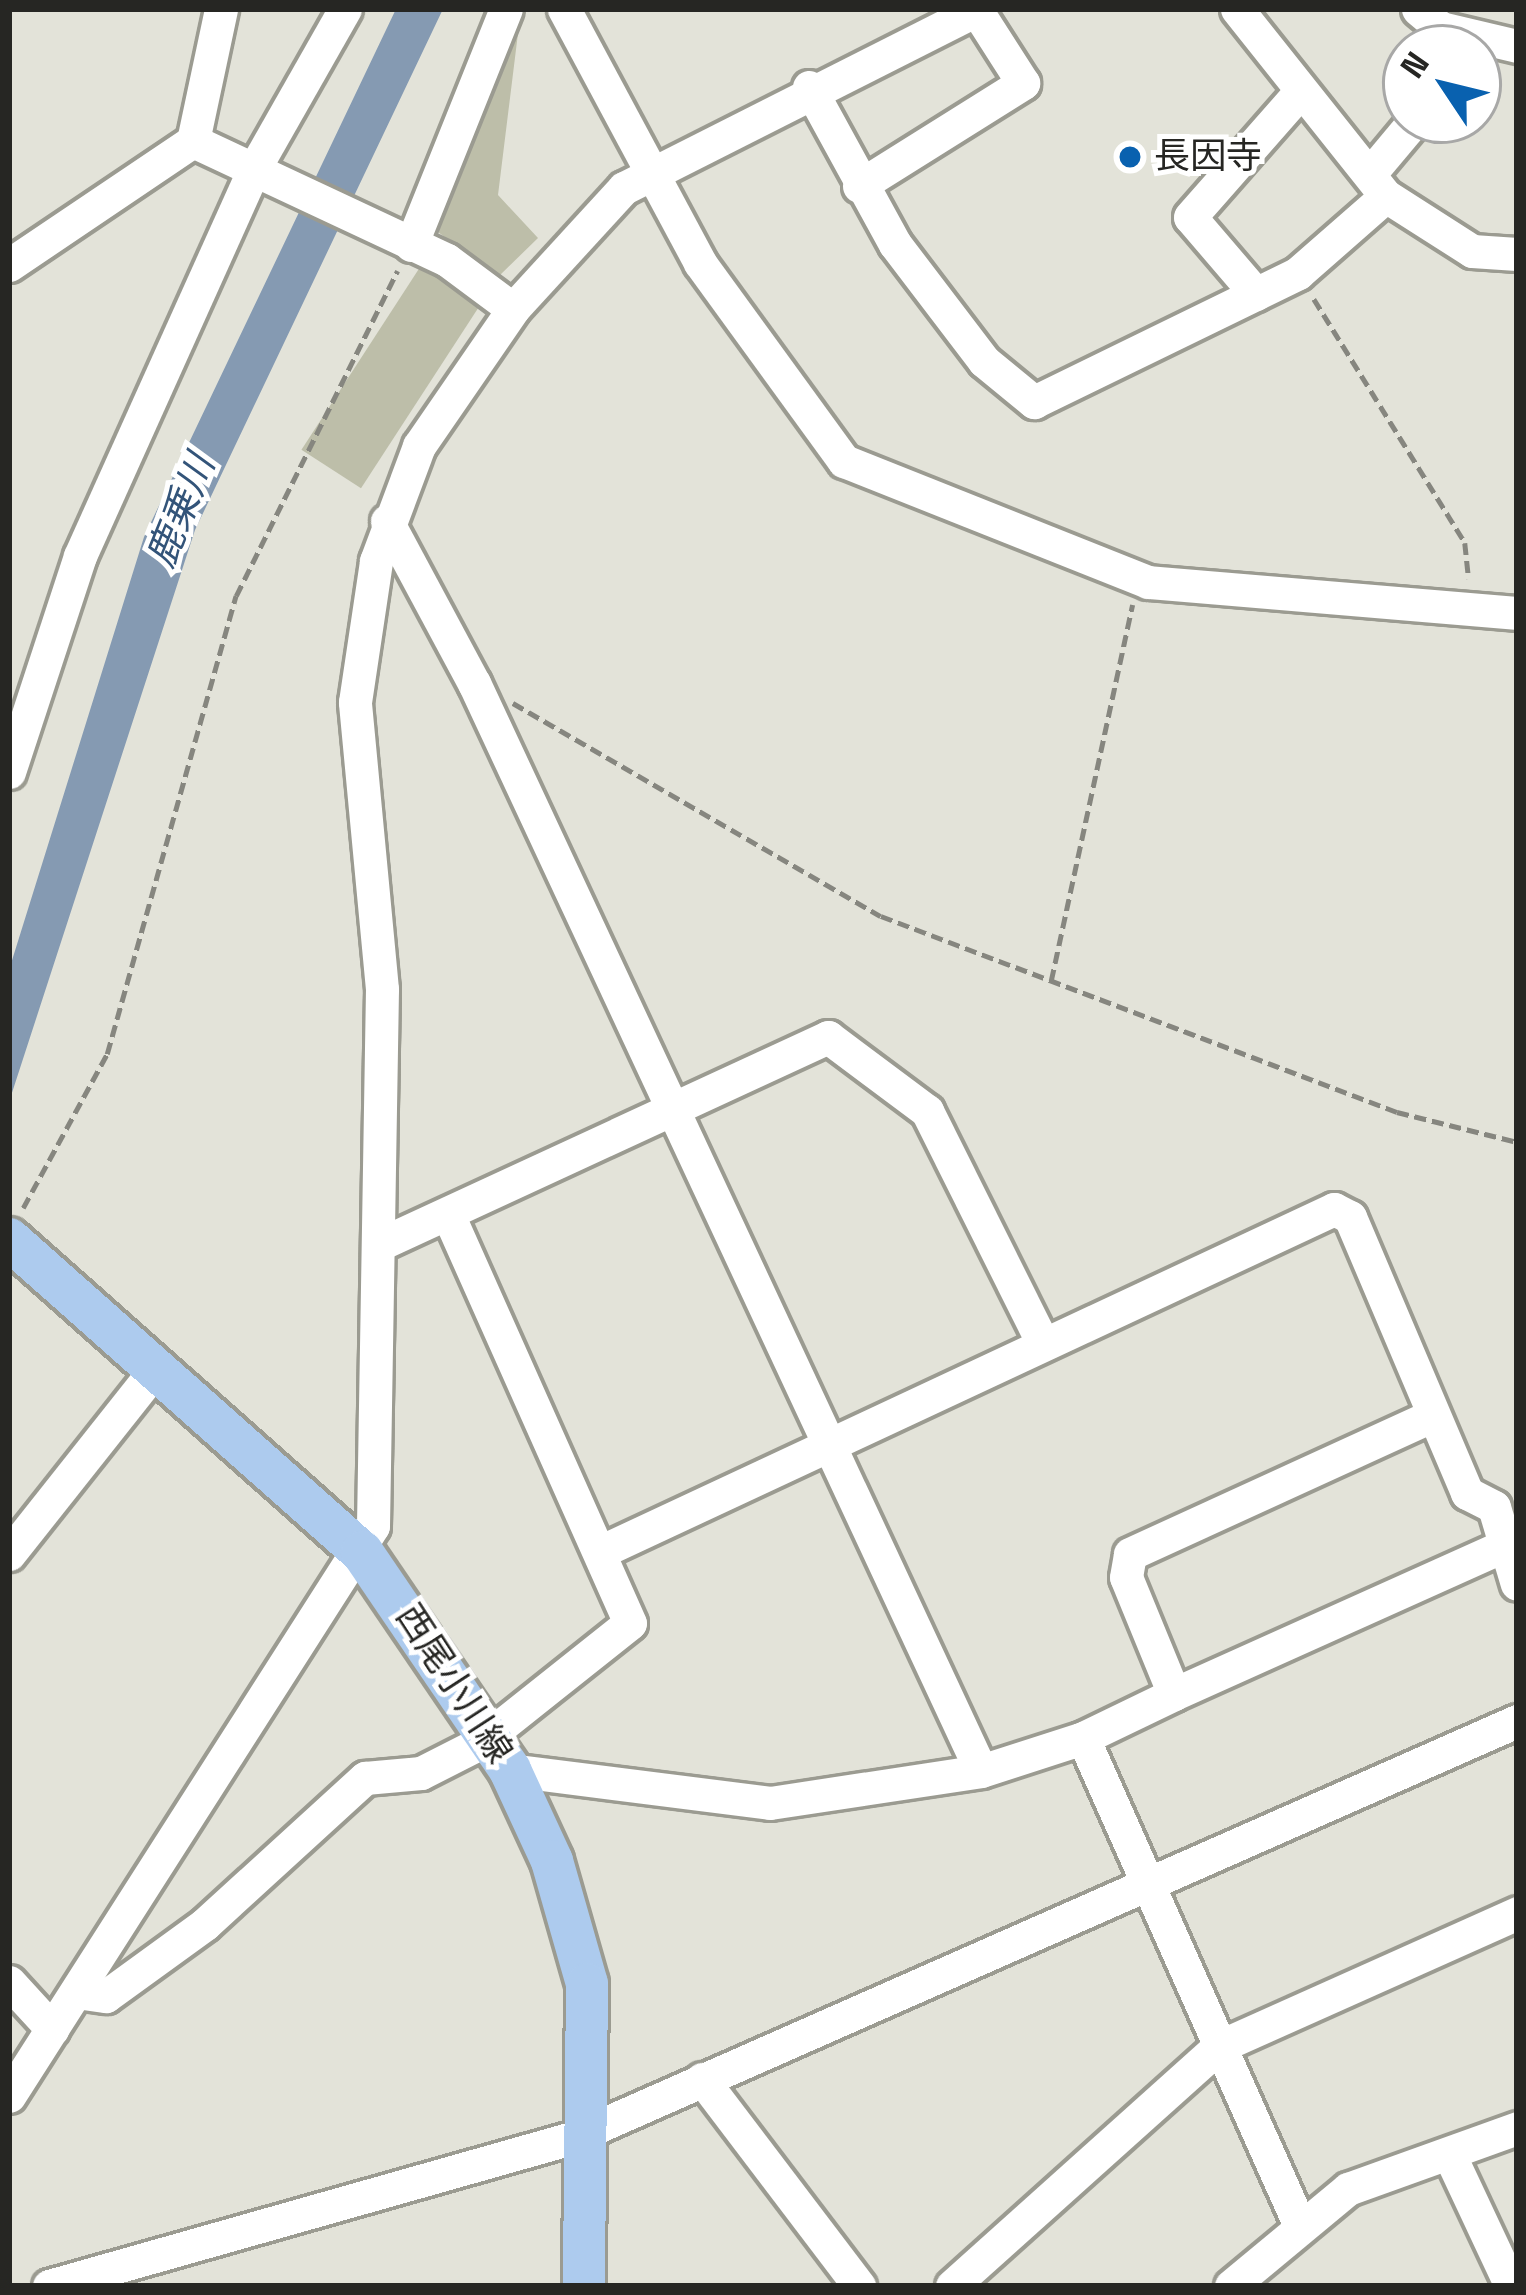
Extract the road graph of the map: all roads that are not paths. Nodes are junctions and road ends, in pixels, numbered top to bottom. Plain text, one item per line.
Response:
1 (221, 9) edge
2 (345, 9) edge
3 (506, 9) edge
4 (564, 9) edge
5 (1237, 9) edge
6 (978, 10) edge
7 (809, 86) junction
8 (1300, 92) junction
9 (193, 141) junction
10 (1402, 144) edge
11 (647, 172) junction
12 (262, 173) junction
13 (1380, 183) junction
14 (859, 187) junction
15 (401, 241) junction
16 (1517, 254) edge
17 (9, 265) edge
18 (1256, 294) junction
19 (513, 309) junction
20 (387, 521) junction
21 (1517, 613) edge
22 (9, 772) edge
23 (673, 1108) junction
24 (448, 1214) junction
25 (11, 1230) edge
26 (378, 1245) junction
27 (1042, 1343) junction
28 (158, 1367) junction
29 (1433, 1414) junction
30 (832, 1443) junction
31 (1508, 1544) junction
32 (602, 1551) junction
33 (362, 1552) junction
34 (9, 1554) edge
35 (1517, 1584) edge
36 (1174, 1694) junction
37 (1517, 1721) edge
38 (1083, 1738) junction
39 (500, 1753) junction
40 (981, 1771) junction
41 (1147, 1879) junction
42 (1517, 1913) edge
43 (9, 1982) edge
44 (76, 1992) junction
45 (52, 2029) junction
46 (1218, 2047) junction
47 (702, 2078) junction
48 (9, 2096) edge
49 (1517, 2128) edge
50 (590, 2129) junction
51 (1450, 2158) junction
52 (1300, 2226) junction
53 (50, 2286) edge
54 (584, 2286) edge
55 (859, 2286) edge
56 (952, 2286) edge
57 (1232, 2286) edge
58 (1511, 2286) edge

1 - 9 street
2 - 12 street
3 - 15 street
4 - 11 street
5 - 8 street
6 - 7 street
6 - 14 street
7 - 11 street
7 - 14 street
8 - 13 street
8 - 18 street
9 - 12 street
9 - 17 street
10 - 13 street
11 - 19 street
11 - 21 street
12 - 15 street
12 - 22 street
13 - 16 street
13 - 18 street
14 - 18 street
15 - 19 street
19 - 20 street
20 - 23 street
20 - 26 street
23 - 24 street
23 - 27 street
23 - 30 street
24 - 26 street
24 - 32 street
25 - 28 main road, 西尾小川線
26 - 33 street
27 - 29 street
27 - 30 street
28 - 33 main road, 西尾小川線
28 - 34 street
29 - 31 street
29 - 36 street
30 - 32 street
30 - 40 street
31 - 35 street
31 - 36 street
32 - 39 street
33 - 39 main road, 西尾小川線
33 - 44 street
36 - 38 street
37 - 41 street
38 - 40 street
38 - 41 street
39 - 40 street
39 - 44 street
39 - 50 main road, 西尾小川線
41 - 46 street
41 - 47 street
42 - 46 street
43 - 45 street
44 - 45 street
45 - 48 street
46 - 52 street
46 - 56 street
47 - 50 street
47 - 55 street
49 - 51 street
50 - 53 street
50 - 54 main road, 西尾小川線
51 - 52 street
51 - 58 street
52 - 57 street

